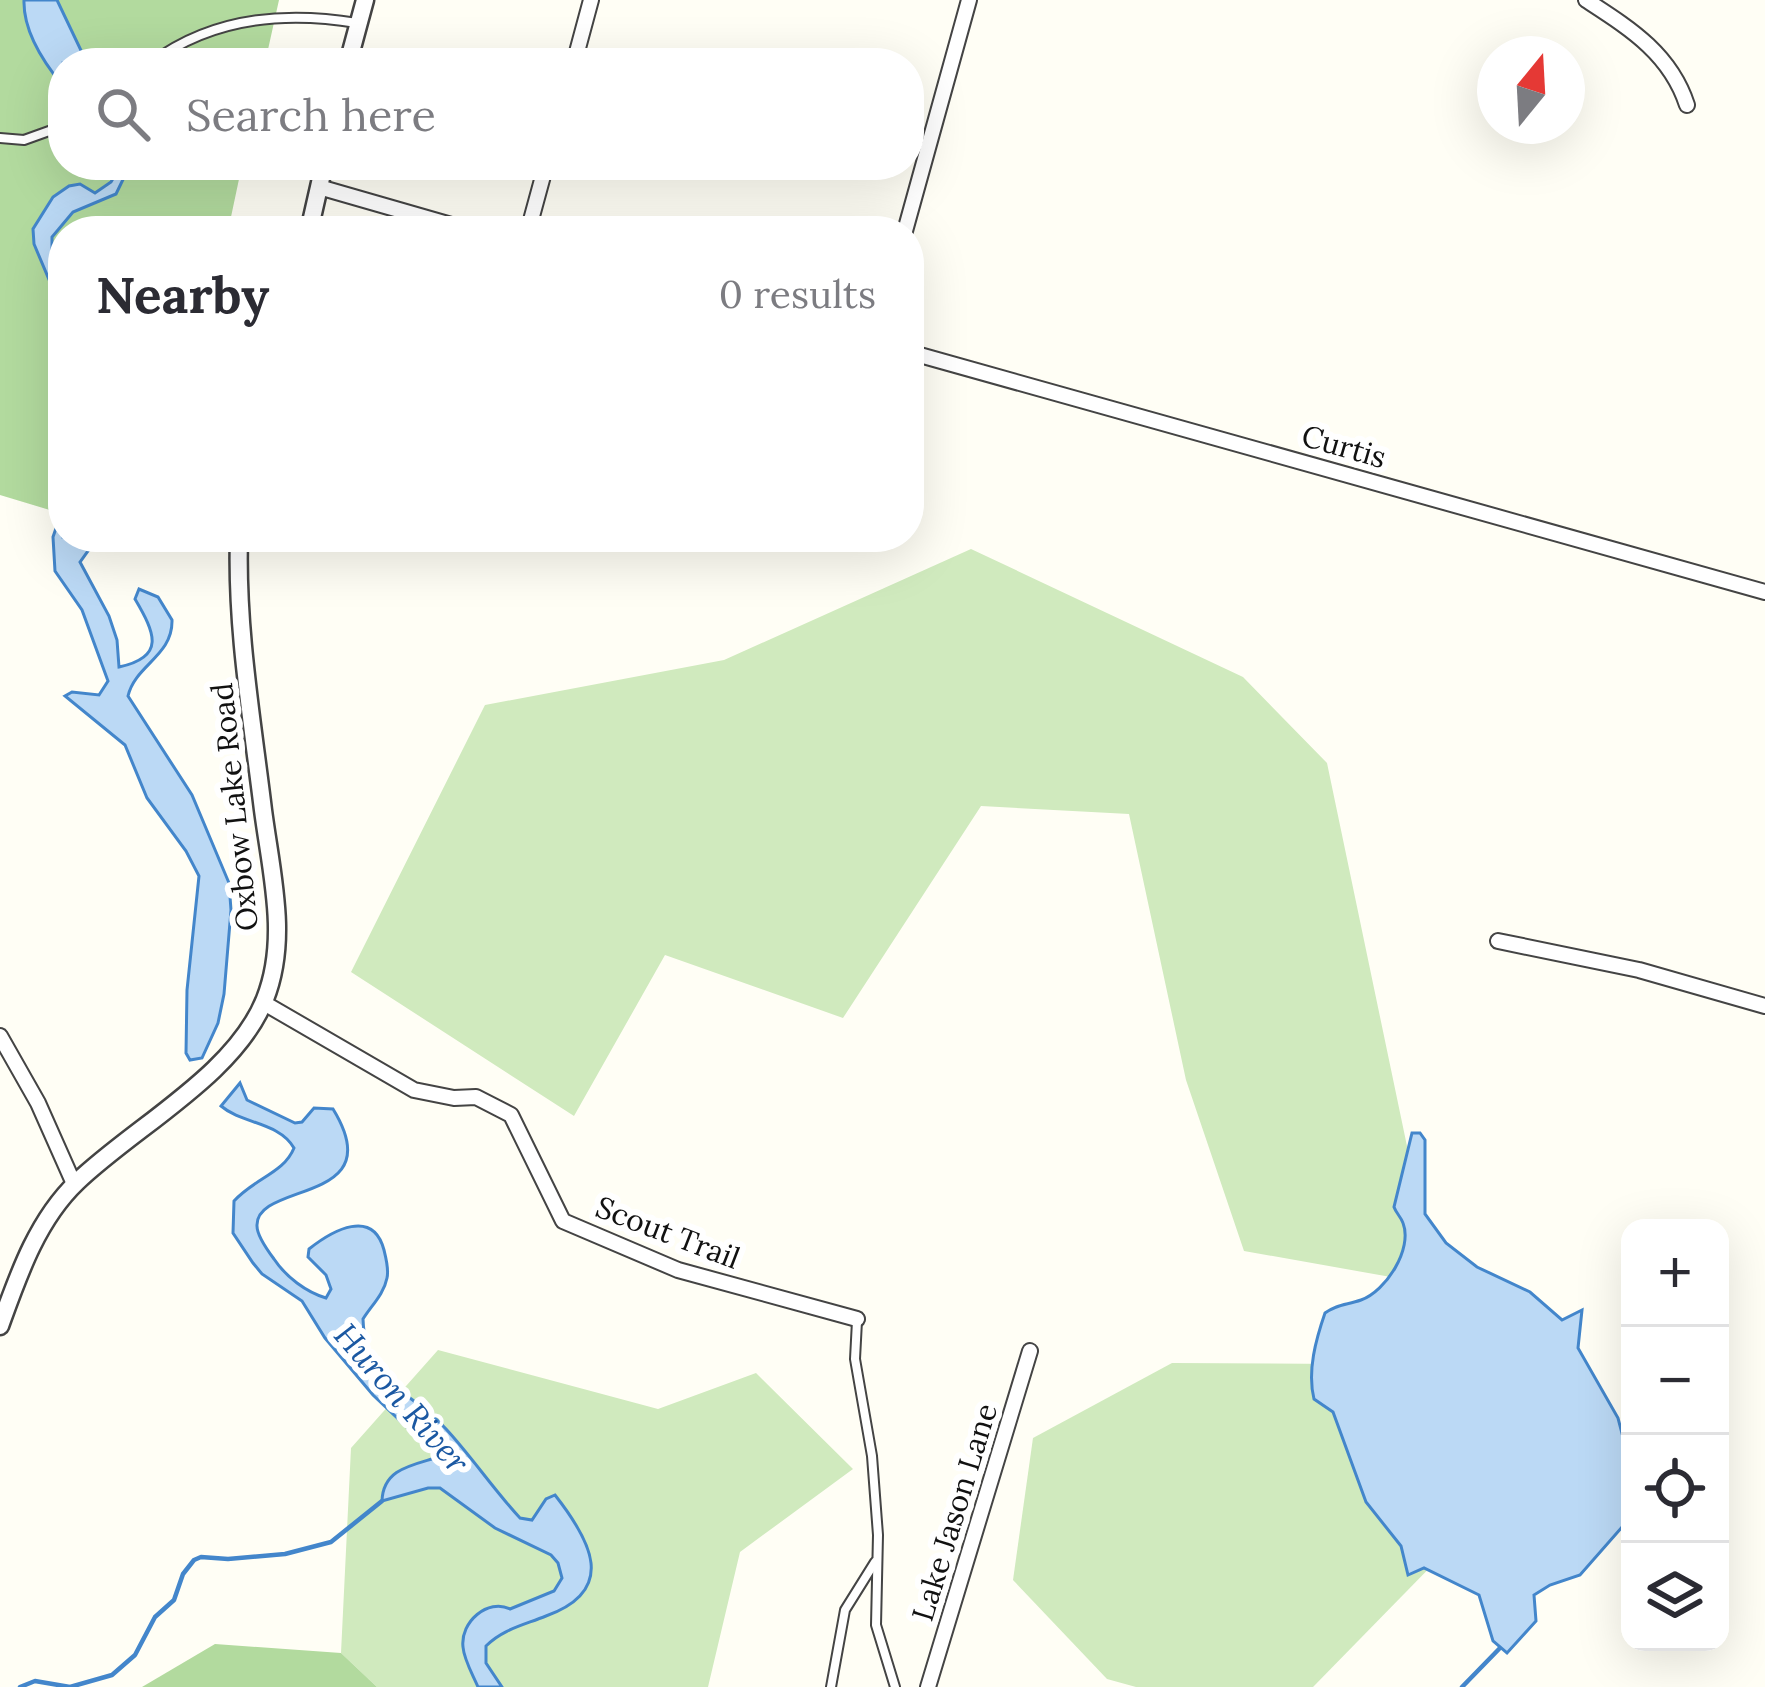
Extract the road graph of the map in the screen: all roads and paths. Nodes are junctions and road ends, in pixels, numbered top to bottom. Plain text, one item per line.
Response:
1 (365, 0) edge
2 (591, 0) edge
3 (969, 0) edge
4 (1586, 0) edge
5 (359, 23) junction
6 (175, 48) edge
7 (352, 48) edge
8 (578, 48) edge
9 (1687, 105) dead end
10 (48, 131) edge
11 (0, 138) edge
12 (924, 162) edge
13 (321, 180) edge
14 (542, 180) edge
15 (919, 180) edge
16 (319, 187) junction
17 (312, 216) edge
18 (420, 216) edge
19 (532, 216) edge
20 (909, 216) edge
21 (924, 356) edge
22 (238, 552) edge
23 (1765, 592) edge
24 (1498, 941) dead end
25 (264, 1004) junction
26 (1765, 1006) edge
27 (0, 1036) edge
28 (74, 1184) junction
29 (857, 1319) joint
30 (0, 1326) edge
31 (1030, 1351) dead end
32 (878, 1556) junction
33 (831, 1687) edge
34 (895, 1687) edge
35 (928, 1687) edge

1 - 5 street
2 - 8 street
3 - 12 street
4 - 9 street
5 - 6 lane
5 - 7 street
10 - 11 lane
13 - 16 street
14 - 19 street
15 - 20 street
16 - 17 street
16 - 18 street
21 - 23 street, Curtis
22 - 25 street, Oxbow Lake Road
24 - 26 street
25 - 28 street, Oxbow Lake Road
25 - 29 street, Scout Trail
27 - 28 street
28 - 30 street, Oxbow Lake Road
29 - 32 lane
31 - 35 street, Lake Jason Lane
32 - 33 lane
32 - 34 lane

